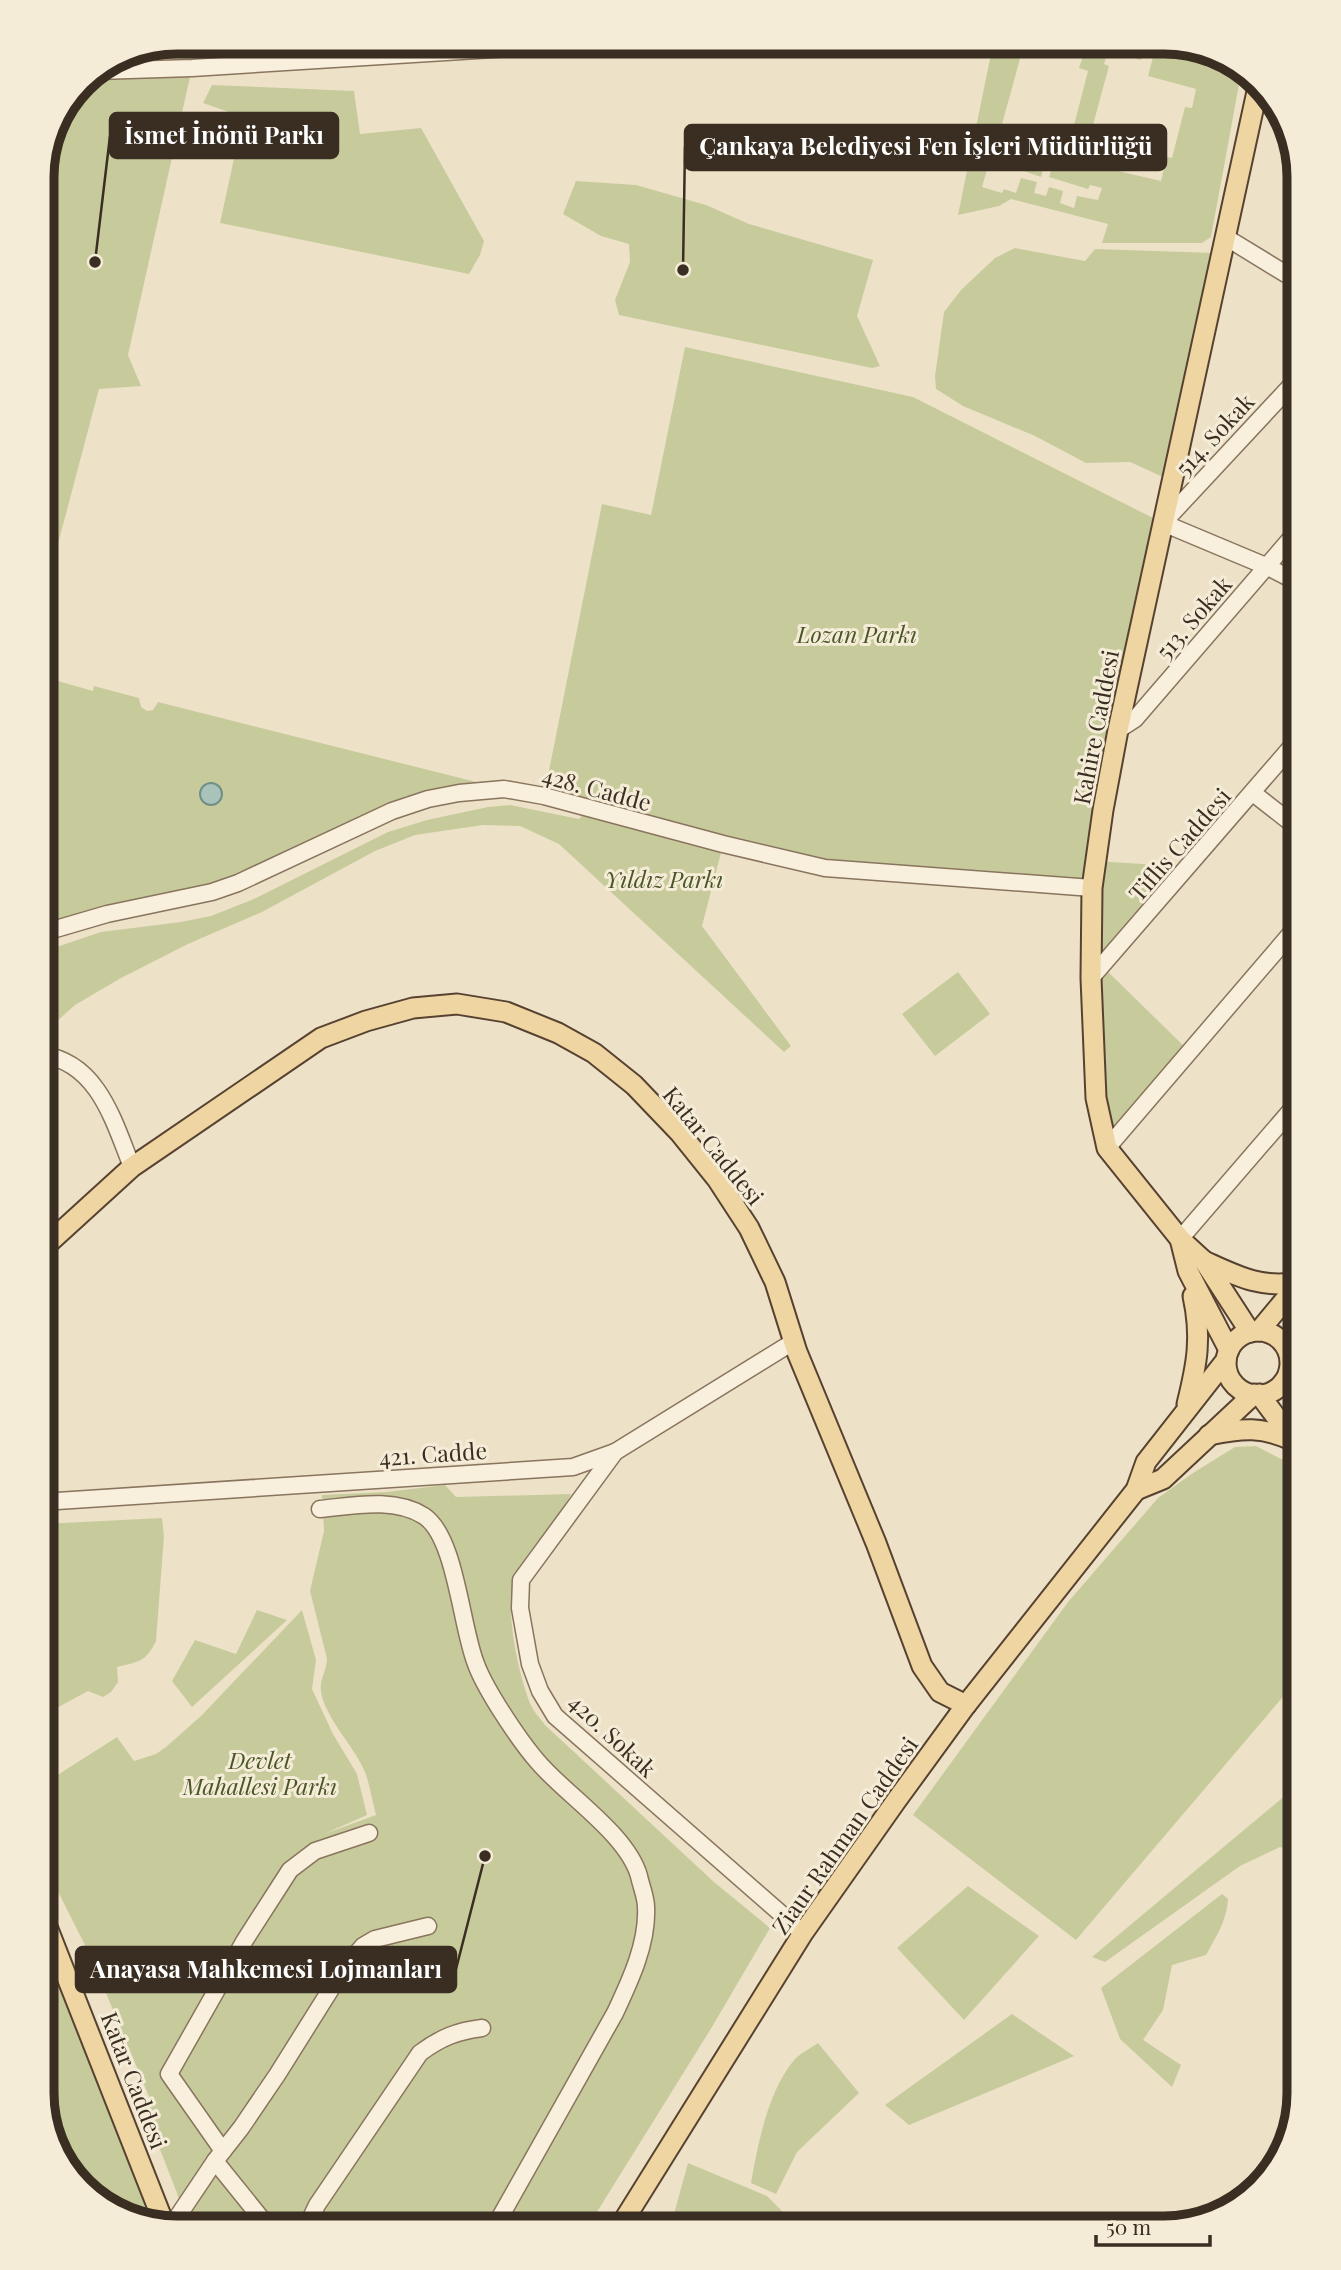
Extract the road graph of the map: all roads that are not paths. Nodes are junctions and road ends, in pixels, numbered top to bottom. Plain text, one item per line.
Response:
1 (397, 55) edge
2 (117, 70) edge
3 (1256, 96) edge
4 (1227, 238) junction
5 (1287, 275) edge
6 (1287, 390) edge
7 (1163, 523) junction
8 (1287, 544) edge
9 (1268, 567) junction
10 (1287, 577) edge
11 (1118, 730) junction
12 (1287, 752) edge
13 (1253, 793) junction
14 (1287, 820) edge
15 (1093, 888) junction
16 (55, 929) edge
17 (1287, 938) edge
18 (1091, 978) junction
19 (55, 1058) edge
20 (1287, 1115) edge
21 (1107, 1148) junction
22 (132, 1167) junction
23 (54, 1238) edge
24 (1180, 1239) junction
25 (1196, 1266) junction
26 (1287, 1285) edge
27 (1287, 1295) edge
28 (1254, 1332) junction
29 (793, 1342) junction
30 (1287, 1350) edge
31 (1228, 1355) junction
32 (1287, 1374) edge
33 (1256, 1394) junction
34 (1184, 1414) junction
35 (1287, 1432) edge
36 (1208, 1435) junction
37 (1287, 1439) edge
38 (615, 1452) junction
39 (1136, 1490) junction
40 (54, 1501) edge
41 (320, 1509) dead end
42 (966, 1705) junction
43 (369, 1833) dead end
44 (428, 1926) dead end
45 (803, 1933) junction
46 (54, 1943) edge
47 (482, 2028) dead end
48 (219, 2156) junction
49 (162, 2214) edge
50 (176, 2215) edge
51 (260, 2215) edge
52 (312, 2215) edge
53 (501, 2215) edge
54 (627, 2215) edge

1 - 2 street
3 - 4 main road, Kahire Caddesi
4 - 5 street
4 - 7 main road, Kahire Caddesi
6 - 7 street, 514. Sokak
7 - 9 street
7 - 11 main road, Kahire Caddesi
8 - 9 street, 513. Sokak
9 - 10 street
9 - 11 street, 513. Sokak
11 - 15 main road, Kahire Caddesi
12 - 13 street, Tiflis Caddesi
13 - 14 street
13 - 18 street, Tiflis Caddesi
15 - 16 street, 428. Cadde
15 - 18 main road, Kahire Caddesi
17 - 21 street
18 - 21 main road, Kahire Caddesi
19 - 22 street
20 - 24 street
21 - 24 main road, Kahire Caddesi
22 - 23 main road, Katar Caddesi
22 - 29 main road, Katar Caddesi
24 - 25 main road, Kahire Caddesi
25 - 26 main road
25 - 28 main road
25 - 31 main road
25 - 34 main road
27 - 28 main road
28 - 30 main road
28 - 31 main road
29 - 38 street, 421. Cadde
29 - 42 main road, Katar Caddesi
31 - 33 main road
31 - 34 main road, Ziaur Rahman Caddesi
32 - 33 main road
33 - 35 main road
33 - 36 main road, Ziaur Rahman Caddesi
34 - 39 main road, Ziaur Rahman Caddesi
36 - 37 main road
36 - 39 main road, Ziaur Rahman Caddesi
38 - 40 street, 421. Cadde
38 - 45 street, 420. Sokak
39 - 42 main road, Ziaur Rahman Caddesi
41 - 53 street
42 - 45 main road, Ziaur Rahman Caddesi
43 - 48 street
44 - 48 street
45 - 54 main road, Ziaur Rahman Caddesi
46 - 49 main road, Katar Caddesi
47 - 52 street
48 - 50 street
48 - 51 street

